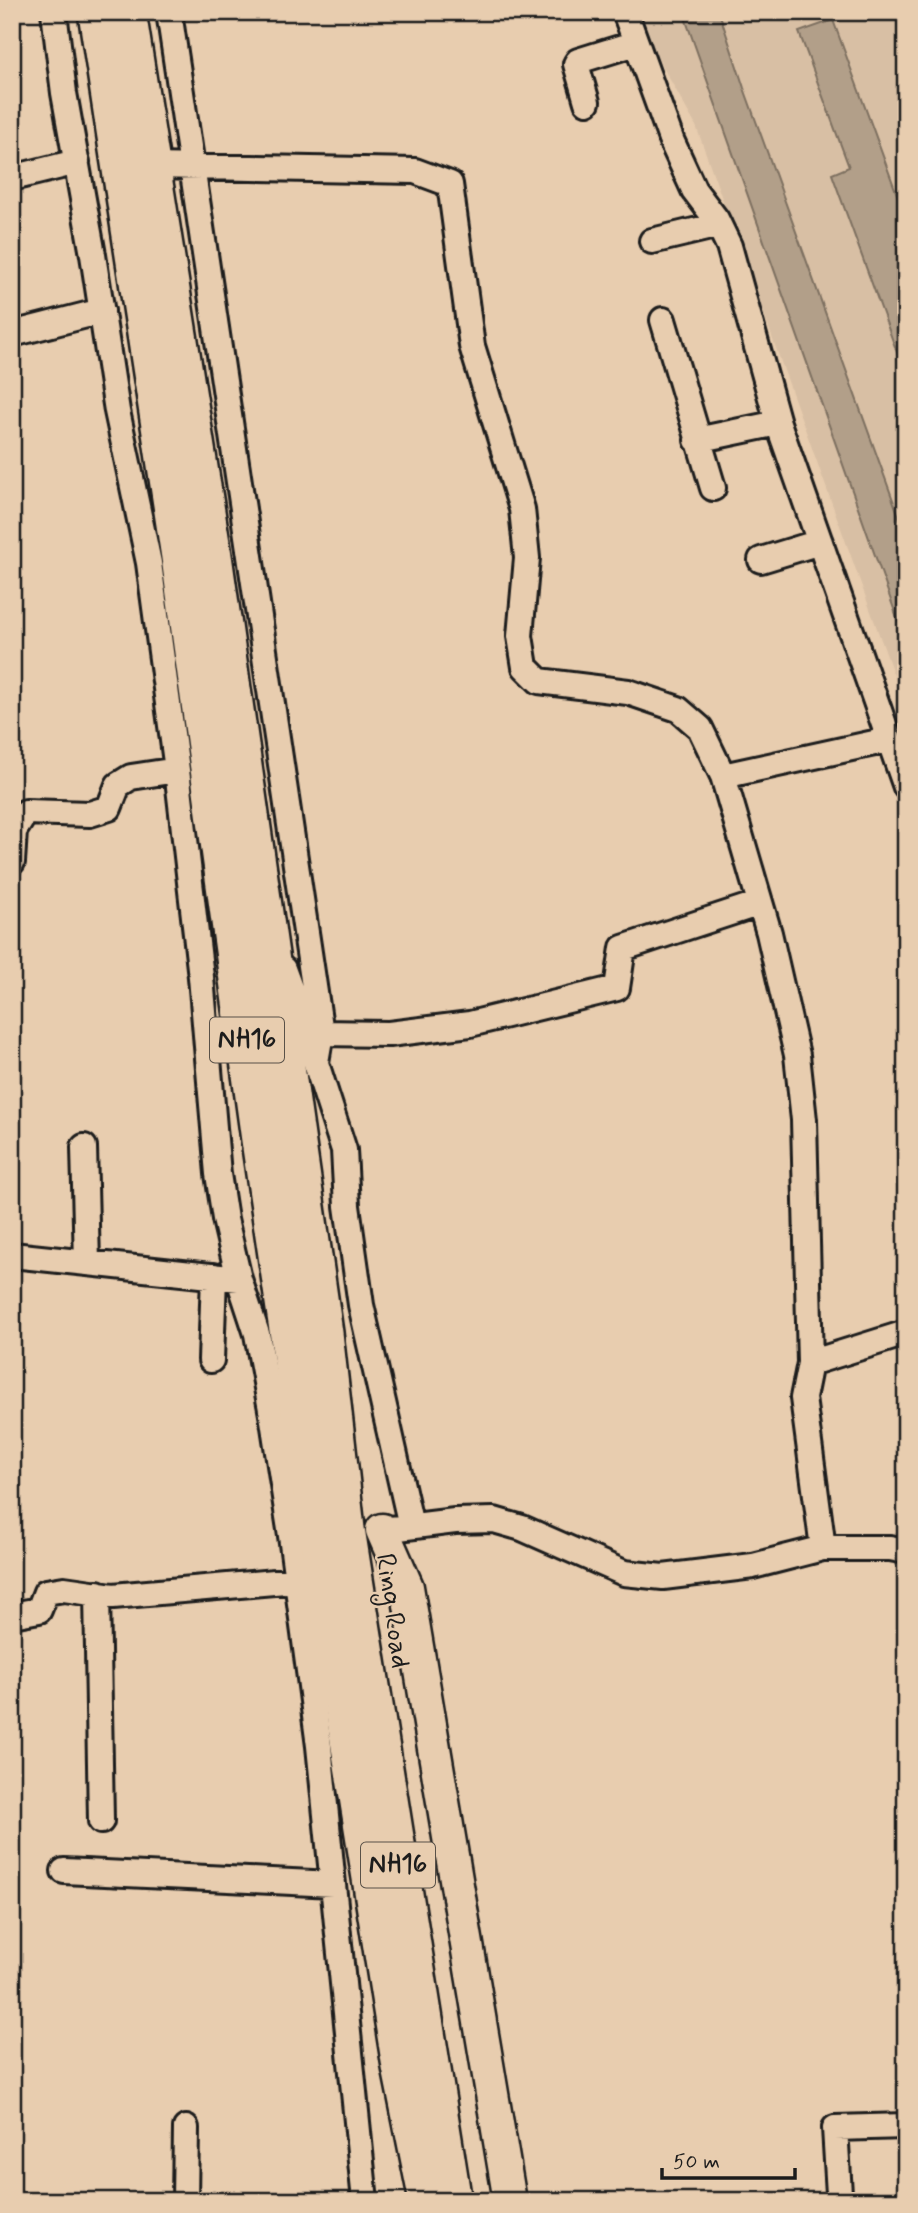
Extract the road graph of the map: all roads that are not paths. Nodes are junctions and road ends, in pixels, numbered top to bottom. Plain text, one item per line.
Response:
1 (54, 12) edge
2 (97, 12) edge
3 (127, 12) edge
4 (169, 12) edge
5 (625, 12) edge
6 (636, 43) junction
7 (587, 103) dead end
8 (77, 162) junction
9 (152, 166) junction
10 (192, 167) junction
11 (12, 178) edge
12 (719, 225) junction
13 (652, 241) dead end
14 (102, 311) junction
15 (663, 320) dead end
16 (12, 334) edge
17 (778, 423) junction
18 (697, 440) junction
19 (713, 488) dead end
20 (820, 542) junction
21 (761, 560) dead end
22 (888, 740) junction
23 (177, 770) junction
24 (723, 776) junction
25 (906, 787) edge
26 (12, 862) edge
27 (760, 903) junction
28 (265, 920) junction
29 (321, 1033) junction
30 (316, 1062) junction
31 (84, 1147) dead end
32 (12, 1255) edge
33 (87, 1263) junction
34 (214, 1276) junction
35 (239, 1279) junction
36 (906, 1333) edge
37 (211, 1360) dead end
38 (810, 1363) junction
39 (397, 1528) junction
40 (346, 1529) junction
41 (823, 1548) junction
42 (906, 1551) edge
43 (297, 1580) junction
44 (97, 1593) junction
45 (12, 1615) edge
46 (101, 1821) dead end
47 (64, 1871) dead end
48 (333, 1884) junction
49 (401, 2067) junction
50 (906, 2126) edge
51 (186, 2128) dead end
52 (839, 2194) dead end
53 (185, 2201) edge
54 (365, 2201) edge
55 (407, 2201) edge
56 (428, 2201) edge
57 (453, 2201) edge
58 (490, 2201) edge
59 (510, 2201) edge

1 - 8 street
2 - 49 highway, NH16
3 - 9 highway, NH16
4 - 10 street
5 - 6 street
6 - 7 street
6 - 12 street
8 - 11 street
8 - 14 street
9 - 10 street
9 - 28 highway, NH16
10 - 24 street
10 - 29 street
12 - 13 street
12 - 17 street
14 - 16 street
14 - 23 street
15 - 18 street
17 - 18 street
17 - 20 street
18 - 19 street
20 - 21 street
20 - 22 street
22 - 24 street
22 - 25 street
23 - 26 street
23 - 35 street
24 - 27 street
27 - 29 street
27 - 38 street
28 - 30 street
28 - 40 highway, NH16
29 - 30 street
30 - 39 street
31 - 33 street
32 - 33 street
33 - 34 street
34 - 35 street
34 - 37 street
35 - 43 street
36 - 38 street
38 - 41 street
39 - 40 main road
39 - 41 street
39 - 58 main road, Ring Road
39 - 59 main road, Ring Road
40 - 57 highway, NH16
41 - 42 street
43 - 44 street
43 - 48 street
44 - 45 street
44 - 46 street
47 - 48 street
48 - 54 street
49 - 55 highway
49 - 56 highway, NH16
50 - 52 street
51 - 53 street

